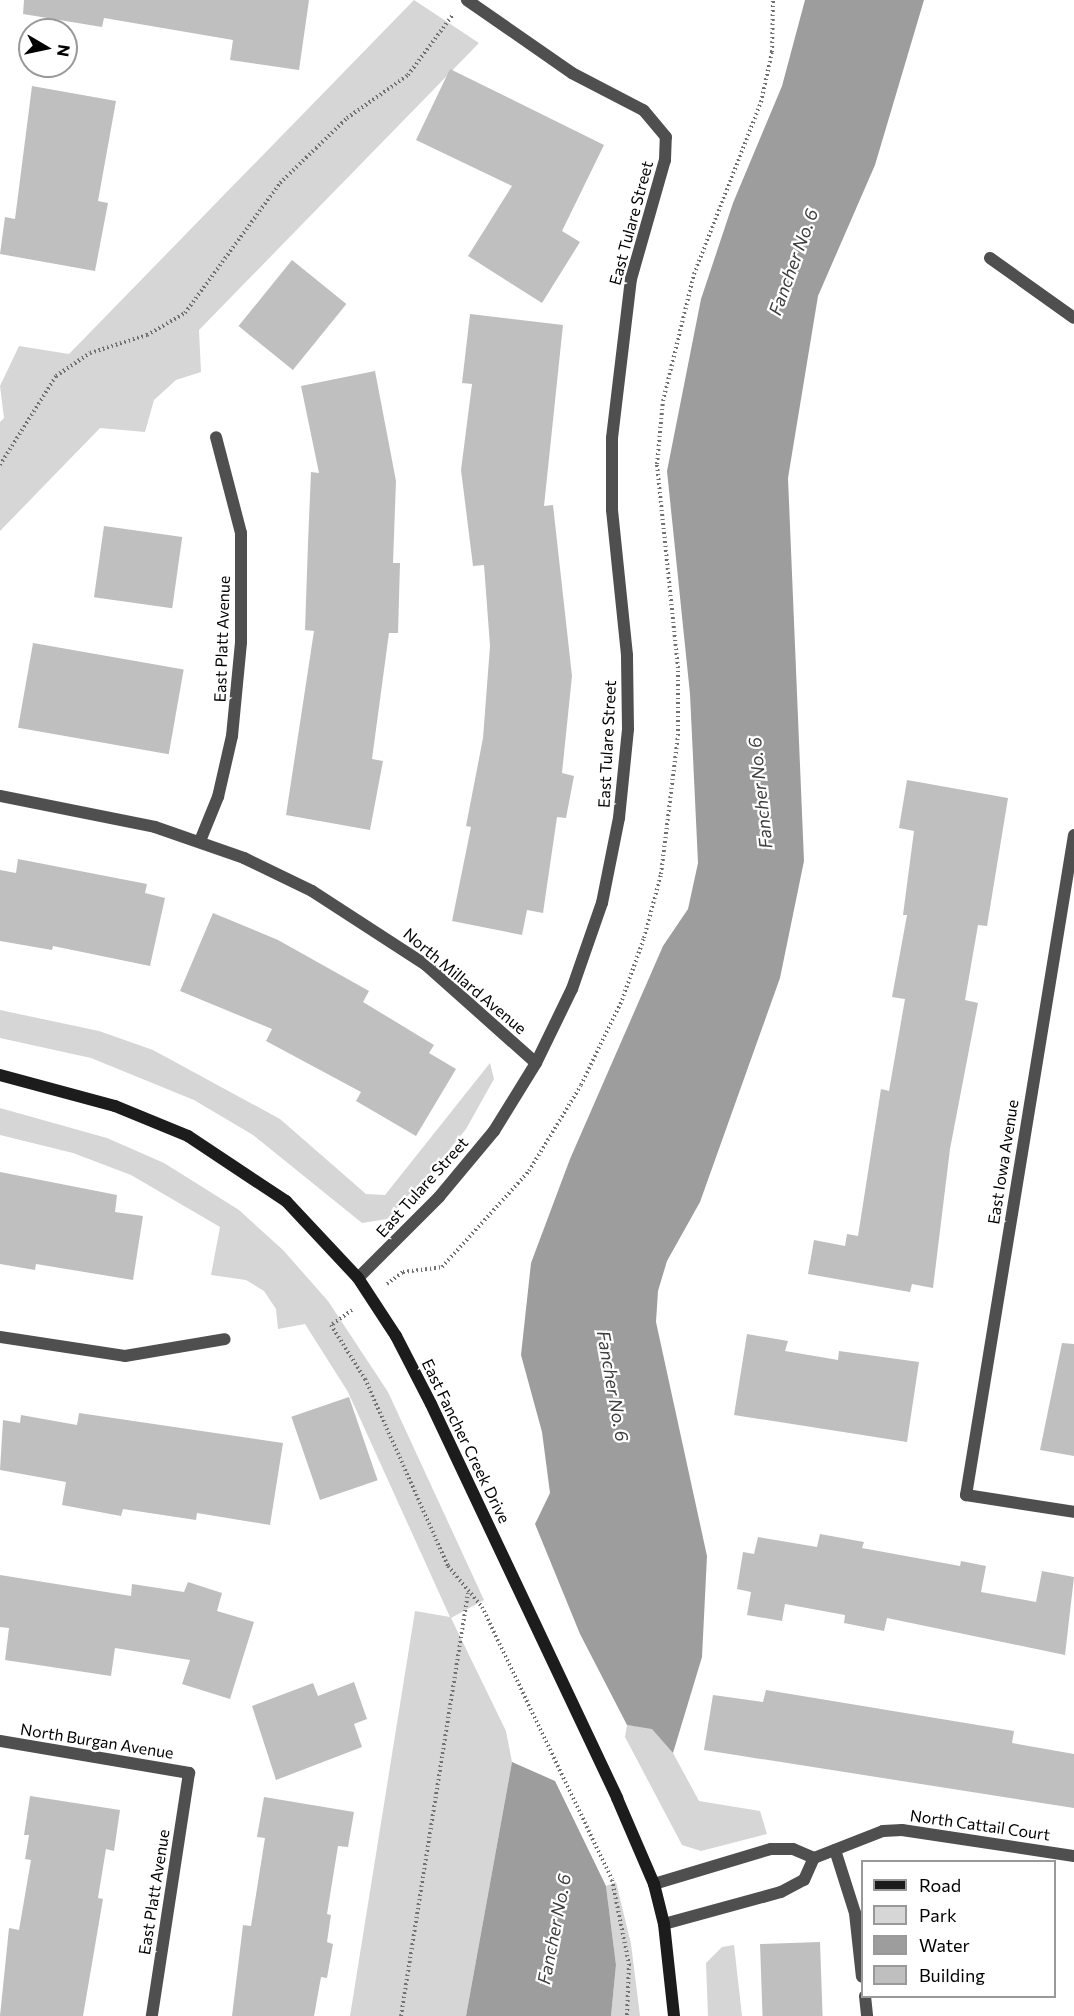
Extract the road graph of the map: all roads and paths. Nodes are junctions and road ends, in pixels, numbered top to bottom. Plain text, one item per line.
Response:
1 (467, 0) edge
2 (447, 23) dead end
3 (990, 258) dead end
4 (1074, 318) edge
5 (216, 437) dead end
6 (0, 465) edge
7 (0, 796) edge
8 (1074, 835) edge
9 (200, 841) junction
10 (536, 1063) junction
11 (0, 1076) edge
12 (358, 1278) junction
13 (331, 1324) dead end
14 (0, 1337) edge
15 (225, 1339) dead end
16 (1074, 1512) edge
17 (468, 1593) junction
18 (0, 1741) edge
19 (189, 1773) joint
20 (835, 1850) junction
21 (1074, 1856) edge
22 (814, 1857) junction
23 (654, 1884) junction
24 (664, 1924) junction
25 (861, 1968) edge
26 (865, 1998) edge
27 (152, 2016) edge
28 (401, 2016) edge
29 (627, 2016) edge
30 (674, 2016) edge
31 (867, 2016) edge

1 - 10 street, East Tulare Street
2 - 6 path
3 - 4 street
5 - 9 street, East Platt Avenue
7 - 9 street, North Millard Avenue
8 - 16 street, East Iowa Avenue
9 - 10 street, North Millard Avenue
10 - 12 street, East Tulare Street
11 - 12 street, East Fancher Creek Drive
12 - 23 street, East Fancher Creek Drive
13 - 17 path
14 - 15 street
17 - 28 path
17 - 29 path
18 - 19 street, North Burgan Avenue
19 - 27 street, East Platt Avenue
20 - 21 street, North Cattail Court
20 - 22 street, North Cattail Court
20 - 25 street
22 - 23 street
22 - 24 street
23 - 24 street, East Fancher Creek Drive
24 - 30 street, East Fancher Creek Drive
26 - 31 street

